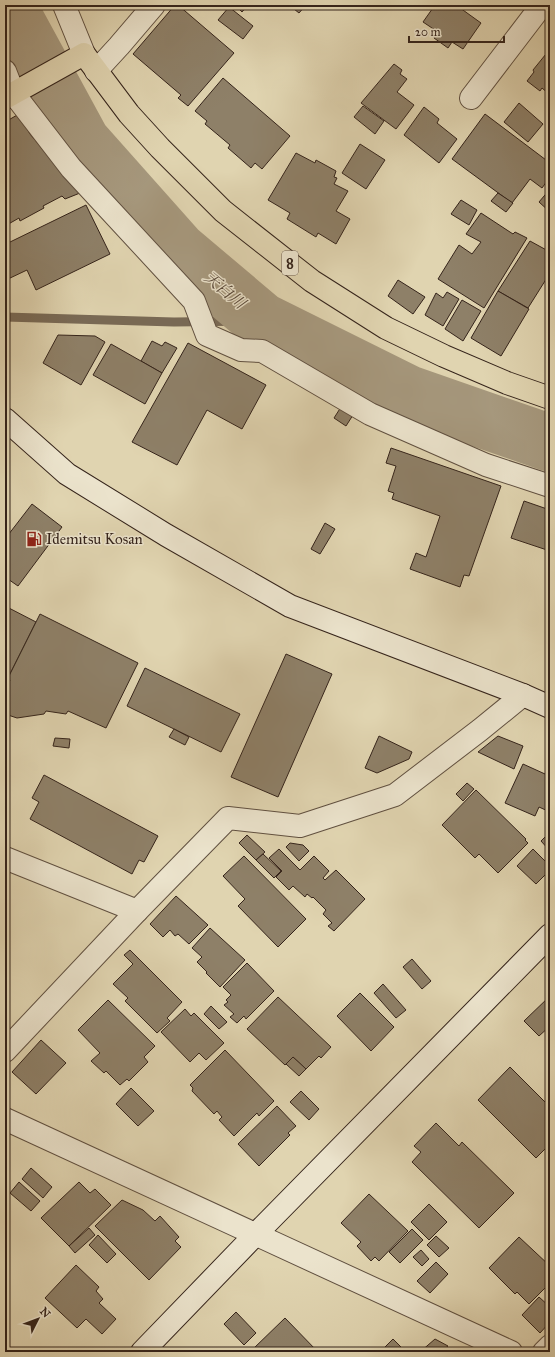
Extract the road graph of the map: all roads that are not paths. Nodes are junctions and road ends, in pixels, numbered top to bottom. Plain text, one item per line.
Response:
1 (64, 5) edge
2 (154, 5) edge
3 (542, 5) edge
4 (90, 63) junction
5 (5, 71) edge
6 (14, 94) edge
7 (471, 98) dead end
8 (550, 398) edge
9 (5, 419) edge
10 (550, 486) edge
11 (523, 695) junction
12 (550, 707) edge
13 (5, 858) edge
14 (137, 911) junction
15 (550, 936) edge
16 (5, 1051) edge
17 (5, 1119) edge
18 (255, 1235) junction
19 (550, 1346) edge
20 (142, 1352) edge
21 (511, 1352) edge
22 (544, 1352) edge

1 - 4 street
2 - 4 street
3 - 7 street
4 - 6 main road
4 - 8 main road, 8
5 - 6 street
6 - 10 street
9 - 11 street
11 - 12 street
11 - 14 street
13 - 14 street
14 - 16 street
15 - 18 street
17 - 18 street
18 - 20 street
18 - 21 street
19 - 22 street

